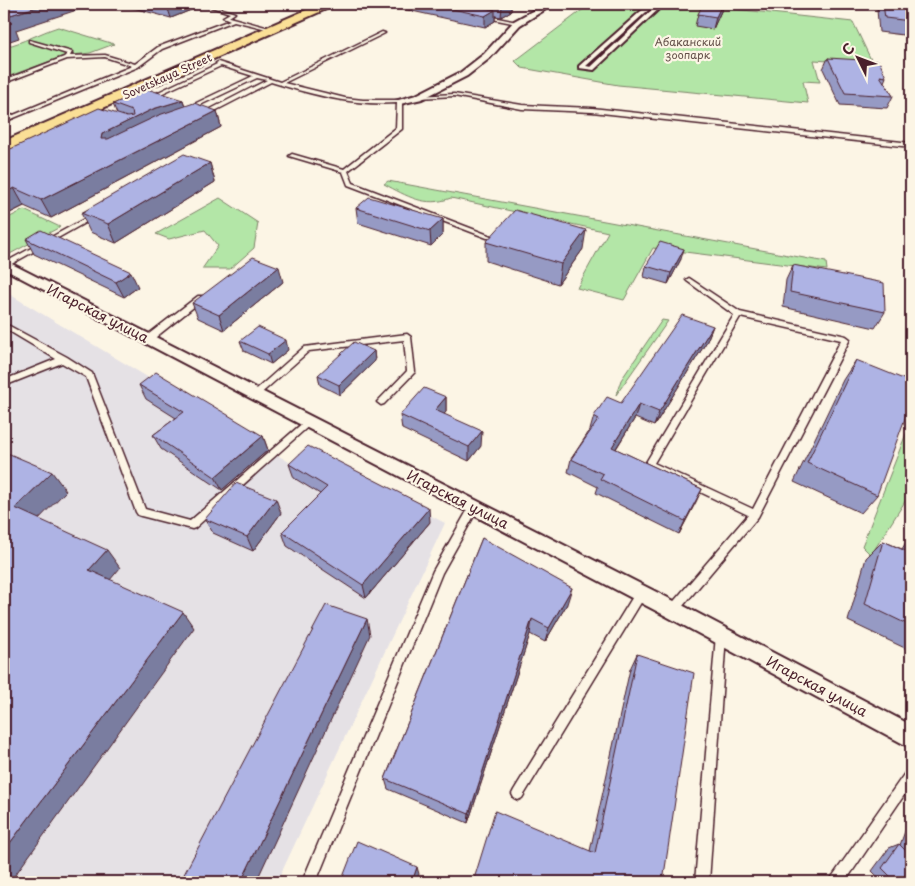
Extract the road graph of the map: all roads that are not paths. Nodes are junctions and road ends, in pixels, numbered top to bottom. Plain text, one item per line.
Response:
1 (204, 4) edge
2 (329, 4) edge
3 (550, 4) edge
4 (652, 4) edge
5 (661, 4) edge
6 (481, 15) edge
7 (234, 19) junction
8 (517, 23) junction
9 (271, 29) junction
10 (383, 33) dead end
11 (31, 41) dead end
12 (66, 58) junction
13 (206, 58) junction
14 (221, 64) junction
15 (136, 66) junction
16 (257, 76) junction
17 (271, 80) junction
18 (4, 82) edge
19 (282, 82) junction
20 (419, 97) junction
21 (145, 99) edge
22 (400, 101) junction
23 (194, 106) edge
24 (201, 116) edge
25 (5, 119) edge
26 (911, 145) edge
27 (4, 147) edge
28 (292, 156) dead end
29 (345, 171) junction
30 (98, 214) edge
31 (489, 237) edge
32 (5, 264) edge
33 (689, 280) dead end
34 (208, 294) edge
35 (738, 314) junction
36 (4, 325) edge
37 (148, 339) junction
38 (64, 360) junction
39 (4, 383) edge
40 (254, 395) junction
41 (381, 402) dead end
42 (308, 423) junction
43 (474, 507) junction
44 (756, 514) junction
45 (641, 593) junction
46 (673, 610) junction
47 (721, 635) junction
48 (911, 737) edge
49 (911, 774) edge
50 (518, 794) dead end
51 (309, 882) edge
52 (702, 882) edge
53 (837, 882) edge

1 - 7 lane
2 - 9 main road, Sovetskaya Street
3 - 8 street
4 - 5 street
6 - 8 lane
7 - 9 lane
7 - 15 lane
8 - 20 street
9 - 13 main road, Sovetskaya Street
10 - 19 lane
11 - 12 lane
12 - 15 lane
12 - 18 lane
13 - 14 lane
13 - 27 main road, Sovetskaya Street
14 - 16 lane
14 - 21 lane
15 - 25 lane
16 - 17 lane
16 - 23 lane
17 - 19 lane
17 - 24 lane
19 - 22 lane
20 - 22 street
20 - 26 lane
22 - 29 lane
28 - 29 lane
29 - 31 lane
30 - 32 lane
32 - 37 street, Игарская улица
33 - 35 lane
34 - 37 lane
35 - 44 lane
35 - 44 lane
36 - 38 lane
37 - 40 street, Игарская улица
38 - 39 lane
38 - 42 lane
40 - 41 lane
40 - 42 street, Игарская улица
42 - 43 street, Игарская улица
43 - 45 street, Игарская улица
43 - 51 lane
44 - 46 lane
45 - 46 street, Игарская улица
45 - 50 lane
46 - 47 street, Игарская улица
47 - 48 street, Игарская улица
47 - 52 lane
49 - 53 lane

